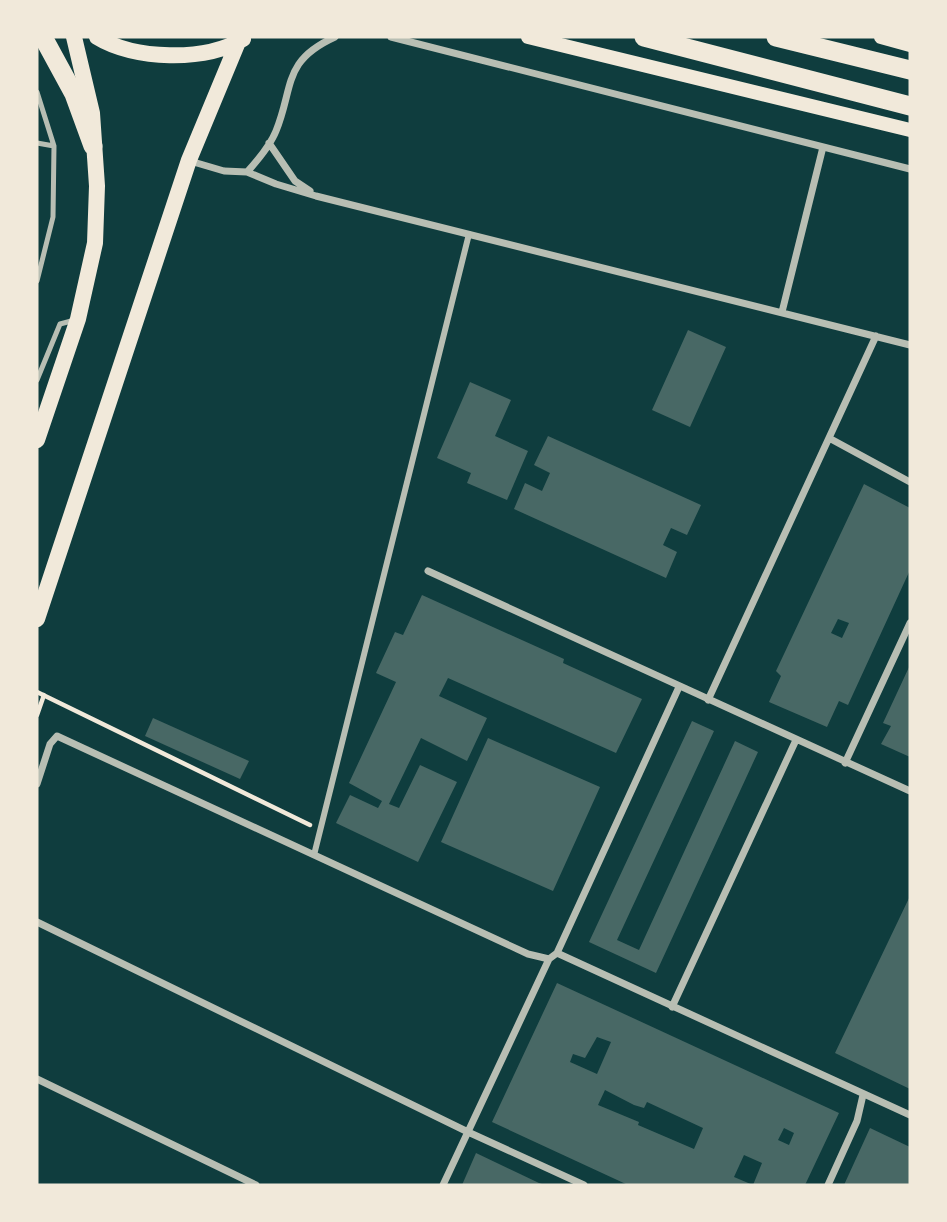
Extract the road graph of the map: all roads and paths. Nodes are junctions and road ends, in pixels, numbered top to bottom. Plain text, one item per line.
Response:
1 (43, 37) edge
2 (74, 37) edge
3 (97, 37) edge
4 (335, 37) edge
5 (391, 37) edge
6 (528, 37) edge
7 (644, 37) edge
8 (776, 37) edge
9 (881, 37) edge
10 (242, 39) edge
11 (910, 44) edge
12 (910, 70) edge
13 (37, 92) edge
14 (910, 106) edge
15 (910, 130) edge
16 (37, 143) edge
17 (269, 143) junction
18 (54, 146) junction
19 (93, 146) junction
20 (823, 147) junction
21 (189, 160) junction
22 (910, 169) edge
23 (247, 172) junction
24 (316, 195) junction
25 (469, 234) junction
26 (37, 281) edge
27 (782, 312) junction
28 (78, 319) junction
29 (876, 336) junction
30 (910, 345) edge
31 (37, 380) edge
32 (829, 438) junction
33 (37, 440) edge
34 (910, 482) edge
35 (428, 571) dead end
36 (37, 619) edge
37 (910, 623) edge
38 (680, 687) junction
39 (37, 692) edge
40 (44, 695) junction
41 (708, 700) junction
42 (37, 715) edge
43 (796, 740) junction
44 (845, 762) junction
45 (37, 784) edge
46 (910, 792) edge
47 (320, 830) junction
48 (314, 855) junction
49 (37, 922) edge
50 (556, 953) junction
51 (549, 959) junction
52 (672, 1007) junction
53 (37, 1079) edge
54 (863, 1096) junction
55 (910, 1115) edge
56 (468, 1132) junction
57 (256, 1185) edge
58 (443, 1185) edge
59 (584, 1185) edge
60 (828, 1185) edge

1 - 19 highway
2 - 19 main road
3 - 10 main road
4 - 17 street
5 - 20 street
6 - 15 main road
7 - 14 highway
8 - 12 highway
9 - 11 main road
10 - 21 main road
13 - 18 lane
16 - 18 lane
17 - 23 street
17 - 24 street
18 - 26 lane
19 - 28 main road
20 - 22 street
20 - 27 street
21 - 23 street
21 - 36 main road
23 - 24 street
24 - 25 street
25 - 27 street
25 - 47 street
27 - 29 street
28 - 31 lane
28 - 33 main road
29 - 30 street
29 - 32 street
32 - 34 street
32 - 41 street
35 - 38 street
37 - 44 street
38 - 41 street
38 - 50 street
39 - 40 path
40 - 42 path
40 - 47 path
41 - 43 street
43 - 44 street
43 - 52 street
44 - 46 street
45 - 48 street
47 - 48 street
48 - 51 street
49 - 56 street
50 - 51 street
50 - 52 street
51 - 56 street
52 - 54 street
53 - 57 street
54 - 55 street
54 - 60 street
56 - 58 street
56 - 59 street

